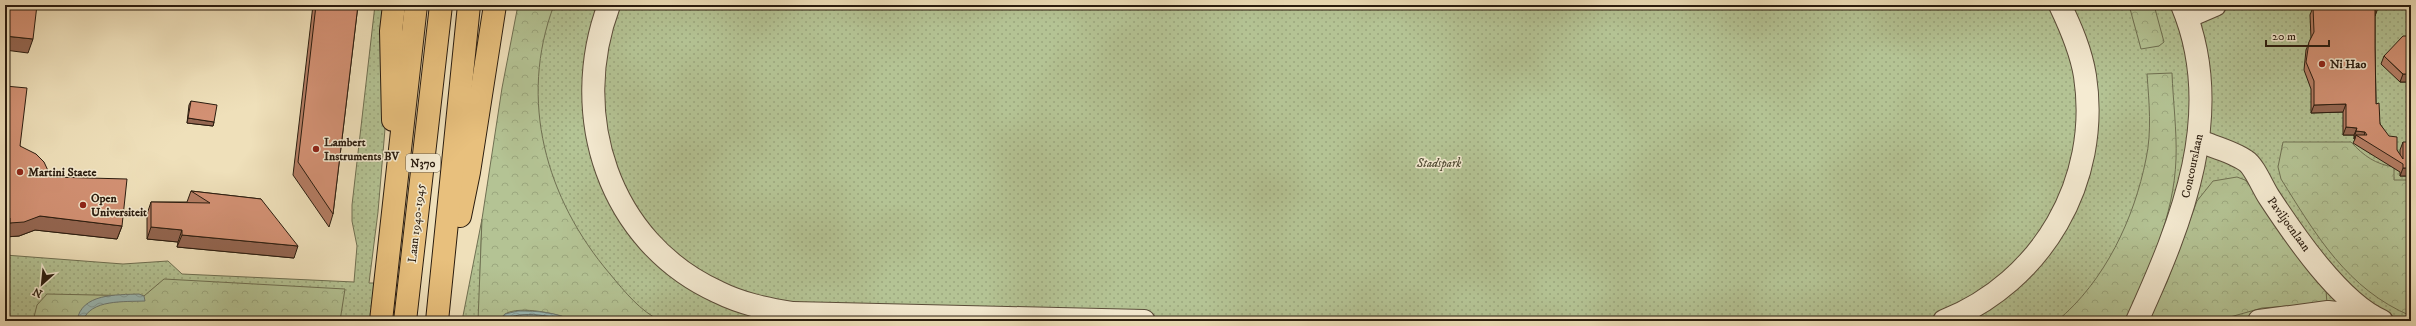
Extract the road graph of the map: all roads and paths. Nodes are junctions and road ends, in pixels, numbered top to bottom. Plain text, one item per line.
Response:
1 (394, 5) edge
2 (416, 5) edge
3 (441, 5) edge
4 (469, 5) edge
5 (495, 5) edge
6 (609, 5) edge
7 (2060, 5) edge
8 (2215, 5) edge
9 (2184, 11) edge
10 (2199, 141) junction
11 (397, 189) junction
12 (437, 318) edge
13 (2378, 319) edge
14 (382, 321) edge
15 (405, 321) edge
16 (1144, 321) edge
17 (1944, 321) edge
18 (2137, 321) edge
19 (2259, 321) edge

1 - 11 highway, N370
2 - 11 highway, N370
3 - 15 highway, Laan 1940-1945 / N370
4 - 12 highway, N370
5 - 12 highway, N370
6 - 16 street
7 - 17 street
8 - 9 street
9 - 10 street, Concourslaan
10 - 13 street, Paviljoenlaan
10 - 18 street, Concourslaan
11 - 14 highway, N370
13 - 19 street, Paviljoenlaan

